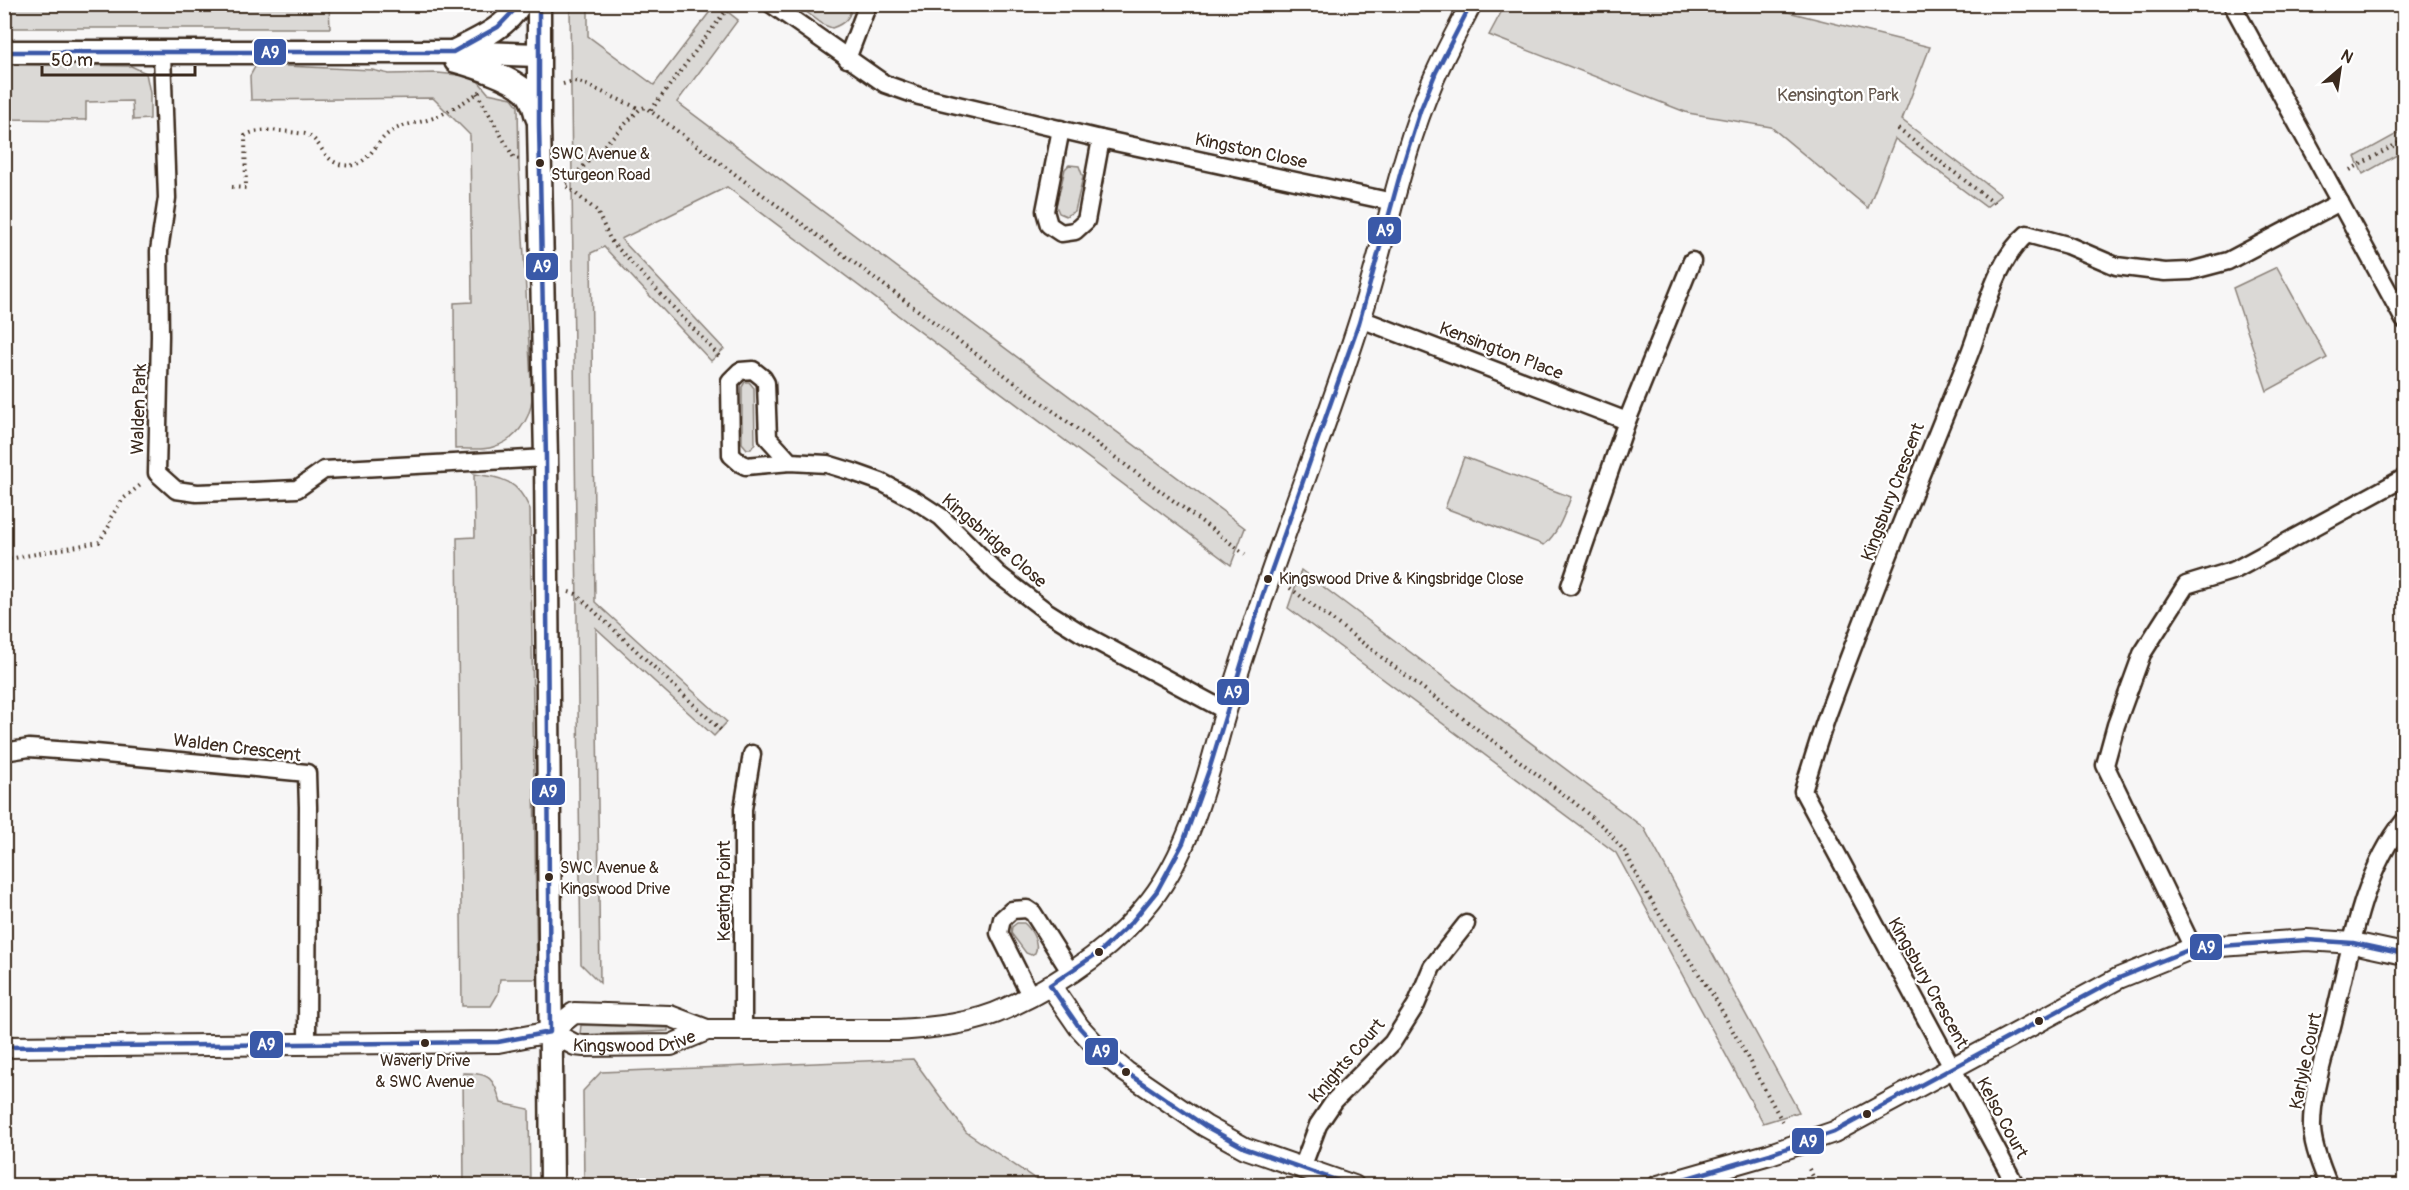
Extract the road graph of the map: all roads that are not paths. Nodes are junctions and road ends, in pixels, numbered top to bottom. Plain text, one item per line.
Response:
1 (520, 4) edge
2 (540, 4) edge
3 (771, 4) edge
4 (868, 4) edge
5 (1472, 4) edge
6 (2232, 4) edge
7 (4, 52) edge
8 (453, 52) junction
9 (162, 53) junction
10 (425, 54) junction
11 (538, 55) junction
12 (848, 59) junction
13 (539, 125) junction
14 (1061, 129) junction
15 (1101, 139) junction
16 (1393, 202) junction
17 (2340, 202) junction
18 (1692, 261) dead end
19 (1360, 319) junction
20 (2404, 320) edge
21 (1627, 421) junction
22 (546, 458) junction
23 (790, 462) junction
24 (2404, 478) edge
25 (1570, 586) dead end
26 (1226, 711) junction
27 (4, 752) edge
28 (752, 754) dead end
29 (2404, 821) edge
30 (1466, 924) dead end
31 (2353, 943) junction
32 (2193, 948) junction
33 (2404, 954) edge
34 (1071, 973) junction
35 (1050, 985) junction
36 (1030, 995) junction
37 (743, 1029) junction
38 (708, 1030) junction
39 (550, 1032) junction
40 (307, 1043) junction
41 (4, 1047) edge
42 (1953, 1069) junction
43 (1302, 1167) junction
44 (552, 1185) edge
45 (1354, 1185) edge
46 (1658, 1185) edge
47 (2016, 1185) edge
48 (2329, 1185) edge

1 - 8 main road
2 - 11 main road
3 - 12 street, Kingston Close
4 - 12 street
5 - 16 street, Kingswood Drive
6 - 17 street
7 - 9 main road
8 - 10 main road
8 - 11 main road
9 - 10 main road
9 - 22 street, Walden Park
10 - 13 main road
11 - 13 main road
12 - 14 street, Kingston Close
13 - 22 main road
14 - 15 street, Kingston Close
14 - 15 street
15 - 16 street, Kingston Close
16 - 19 street, Kingswood Drive
17 - 20 street
17 - 42 street, Kingsbury Crescent
18 - 21 street
19 - 21 street, Kensington Place
19 - 26 street, Kingswood Drive
21 - 25 street
22 - 39 main road
23 - 23 street, Kingsbridge Close
23 - 26 street, Kingsbridge Close
24 - 32 street
26 - 34 street, Kingswood Drive
27 - 40 street, Walden Crescent
28 - 37 street, Keating Point
29 - 31 street, Karlyle Court
30 - 43 street, Knights Court
31 - 32 street
31 - 33 street
31 - 48 street, Karlyle Court
32 - 42 street
34 - 35 street, Kingswood Drive
34 - 36 street
35 - 36 street, Kingswood Drive
35 - 43 street
36 - 37 street, Kingswood Drive
37 - 38 street, Kingswood Drive
38 - 39 street, Kingswood Drive
38 - 39 street, Kingswood Drive
39 - 40 street
39 - 44 main road
40 - 41 street
42 - 46 street
42 - 47 street, Kelso Court
43 - 45 street

